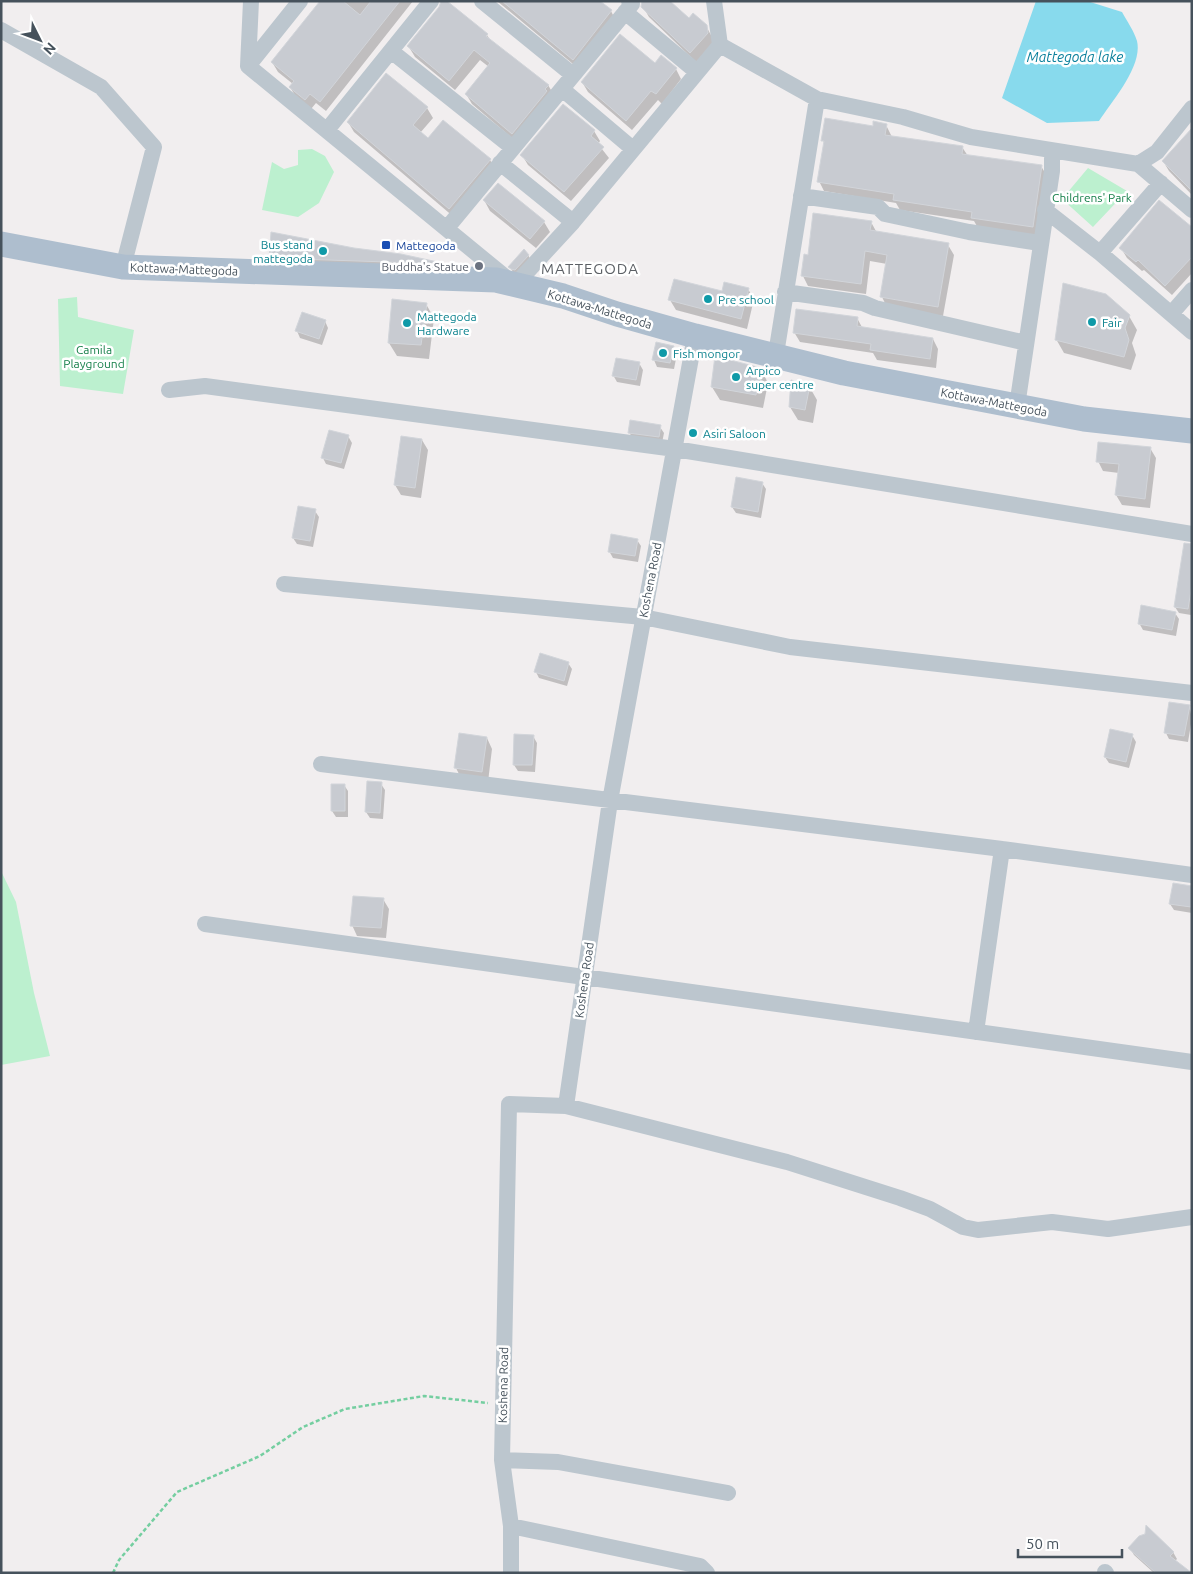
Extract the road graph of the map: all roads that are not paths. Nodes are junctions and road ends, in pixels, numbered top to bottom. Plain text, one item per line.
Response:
1 (251, 1) edge
2 (300, 1) edge
3 (432, 1) edge
4 (482, 1) edge
5 (714, 1) edge
6 (627, 7) edge
7 (1, 30) edge
8 (720, 44) junction
9 (391, 51) junction
10 (248, 66) junction
11 (697, 72) junction
12 (573, 75) junction
13 (562, 89) junction
14 (817, 99) junction
15 (1192, 108) edge
16 (327, 130) junction
17 (513, 148) junction
18 (633, 149) junction
19 (1052, 152) junction
20 (500, 163) junction
21 (1138, 164) junction
22 (1161, 183) junction
23 (800, 196) junction
24 (1045, 210) junction
25 (1192, 210) edge
26 (573, 222) junction
27 (447, 228) junction
28 (1, 244) edge
29 (1040, 244) junction
30 (1100, 253) junction
31 (123, 268) junction
32 (515, 285) junction
33 (1192, 290) edge
34 (785, 292) junction
35 (1171, 314) junction
36 (1192, 332) edge
37 (695, 336) junction
38 (1026, 343) junction
39 (776, 354) junction
40 (169, 390) dead end
41 (1017, 406) junction
42 (1192, 431) edge
43 (675, 449) junction
44 (1192, 534) edge
45 (284, 584) dead end
46 (643, 617) junction
47 (1192, 693) edge
48 (321, 764) dead end
49 (610, 801) junction
50 (1002, 849) junction
51 (1192, 875) edge
52 (205, 924) dead end
53 (585, 977) junction
54 (976, 1032) junction
55 (1192, 1062) edge
56 (566, 1106) junction
57 (1192, 1217) edge
58 (502, 1460) junction
59 (728, 1494) dead end
60 (511, 1526) junction
61 (511, 1573) edge
62 (707, 1573) edge

1 - 10 street
2 - 10 street
3 - 9 street
4 - 12 street
5 - 8 street
6 - 11 street
6 - 12 street
7 - 31 street
8 - 11 street
8 - 14 street
9 - 16 street
9 - 17 street
10 - 16 street
11 - 18 street
12 - 13 street
13 - 17 street
13 - 18 street
14 - 19 street
14 - 23 street
15 - 21 street
16 - 27 street
17 - 20 street
18 - 26 street
19 - 21 street
19 - 24 street
20 - 26 street
20 - 27 street
21 - 22 street
22 - 25 street
22 - 30 street
23 - 29 street
23 - 34 street
24 - 29 street
24 - 30 street
26 - 32 street
27 - 32 street
28 - 31 main road, Kottawa-Mattegoda
29 - 38 street
30 - 35 street
31 - 32 main road, Kottawa-Mattegoda
32 - 37 main road, Kottawa-Mattegoda
33 - 35 street
34 - 38 street
34 - 39 street
35 - 36 street
37 - 39 main road, Kottawa-Mattegoda
37 - 43 street, Koshena Road
38 - 41 street
39 - 41 main road, Kottawa-Mattegoda
40 - 43 street
41 - 42 main road, Kottawa-Mattegoda
43 - 44 street
43 - 46 street, Koshena Road
45 - 46 street
46 - 47 street
46 - 49 street, Koshena Road
48 - 49 street
49 - 50 street
49 - 53 street, Koshena Road
50 - 51 street
50 - 54 street
52 - 53 street
53 - 54 street
53 - 56 street, Koshena Road
54 - 55 street
56 - 57 street
56 - 58 street, Koshena Road
58 - 59 street
58 - 60 street, Koshena Road
60 - 61 street, Koshena Road
60 - 62 street

